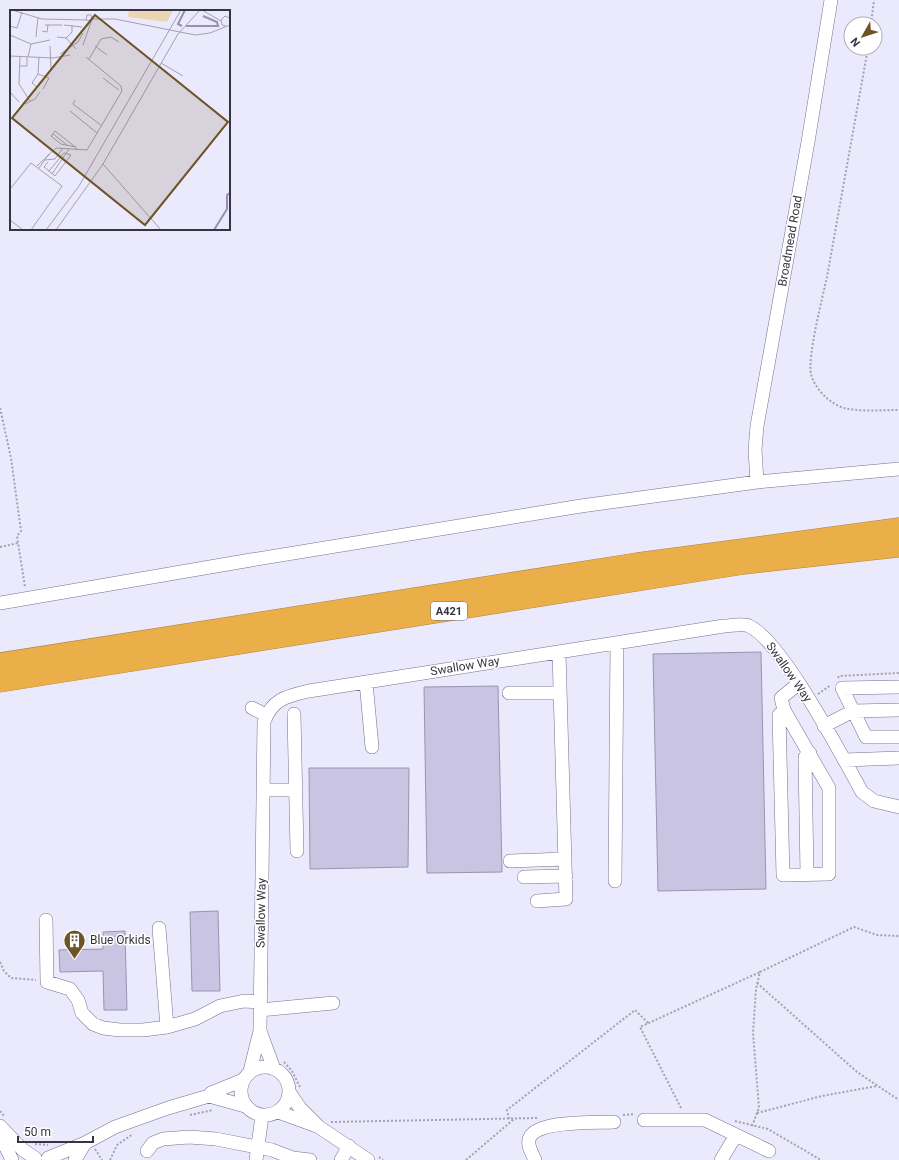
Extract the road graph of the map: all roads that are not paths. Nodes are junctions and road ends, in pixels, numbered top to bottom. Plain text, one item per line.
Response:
1 (831, 0) edge
2 (899, 469) edge
3 (757, 482) junction
4 (899, 528) edge
5 (899, 547) edge
6 (0, 604) edge
7 (617, 643) junction
8 (559, 652) junction
9 (0, 663) edge
10 (0, 682) edge
11 (366, 682) junction
12 (798, 684) junction
13 (899, 687) edge
14 (560, 692) junction
15 (509, 693) dead end
16 (252, 708) dead end
17 (784, 710) junction
18 (899, 710) edge
19 (853, 711) junction
20 (294, 714) dead end
21 (266, 715) junction
22 (824, 726) junction
23 (899, 736) edge
24 (372, 747) dead end
25 (810, 753) junction
26 (899, 758) edge
27 (844, 760) junction
28 (263, 790) junction
29 (296, 790) junction
30 (897, 807) edge
31 (297, 850) dead end
32 (565, 859) junction
33 (510, 861) dead end
34 (807, 874) junction
35 (566, 876) junction
36 (524, 877) dead end
37 (615, 881) dead end
38 (537, 901) dead end
39 (46, 920) dead end
40 (159, 928) dead end
41 (333, 1003) dead end
42 (260, 1006) junction
43 (168, 1027) junction
44 (260, 1031) junction
45 (274, 1069) junction
46 (247, 1075) junction
47 (295, 1092) junction
48 (209, 1096) junction
49 (245, 1106) junction
50 (278, 1112) junction
51 (262, 1116) junction
52 (644, 1120) dead end
53 (614, 1122) dead end
54 (4, 1124) edge
55 (324, 1125) junction
56 (736, 1134) junction
57 (0, 1135) edge
58 (88, 1142) junction
59 (349, 1146) junction
60 (147, 1151) dead end
61 (769, 1151) dead end
62 (257, 1154) edge
63 (43, 1156) edge
64 (12, 1160) edge
65 (75, 1160) edge
66 (310, 1160) edge
67 (341, 1160) edge
68 (368, 1160) edge
69 (535, 1160) edge
70 (721, 1160) edge

1 - 3 street, Broadmead Road
2 - 3 street
3 - 6 street
4 - 9 highway, A421
5 - 10 highway, A421
7 - 8 street, Swallow Way
7 - 12 street, Swallow Way
7 - 37 street
8 - 11 street, Swallow Way
8 - 14 street
11 - 21 street, Swallow Way
11 - 24 street
12 - 17 street
12 - 22 street, Swallow Way
13 - 19 street
14 - 15 street
14 - 32 street
16 - 21 street
17 - 25 street
17 - 34 street
18 - 19 street
19 - 22 street
19 - 23 street
20 - 29 street
21 - 28 street, Swallow Way
22 - 27 street, Swallow Way
25 - 34 street
25 - 34 street
26 - 27 street
27 - 30 street, Swallow Way
28 - 29 street
28 - 42 street, Swallow Way
29 - 31 street
32 - 33 street
32 - 35 street
35 - 36 street
35 - 38 street
39 - 43 street
40 - 43 street
41 - 42 street
42 - 43 street
42 - 44 street, Swallow Way
44 - 45 street, Swallow Way
44 - 46 street, Swallow Way
45 - 46 street
45 - 47 street
46 - 48 street
46 - 49 street
47 - 50 street
47 - 55 street
48 - 49 street
48 - 58 street
49 - 51 street
50 - 51 street
50 - 55 street
51 - 62 street
52 - 56 street
53 - 69 street
54 - 63 street
55 - 59 street
56 - 61 street
56 - 70 street
57 - 64 street
58 - 63 street
58 - 65 street
59 - 67 street
59 - 68 street
60 - 62 street
62 - 66 street

